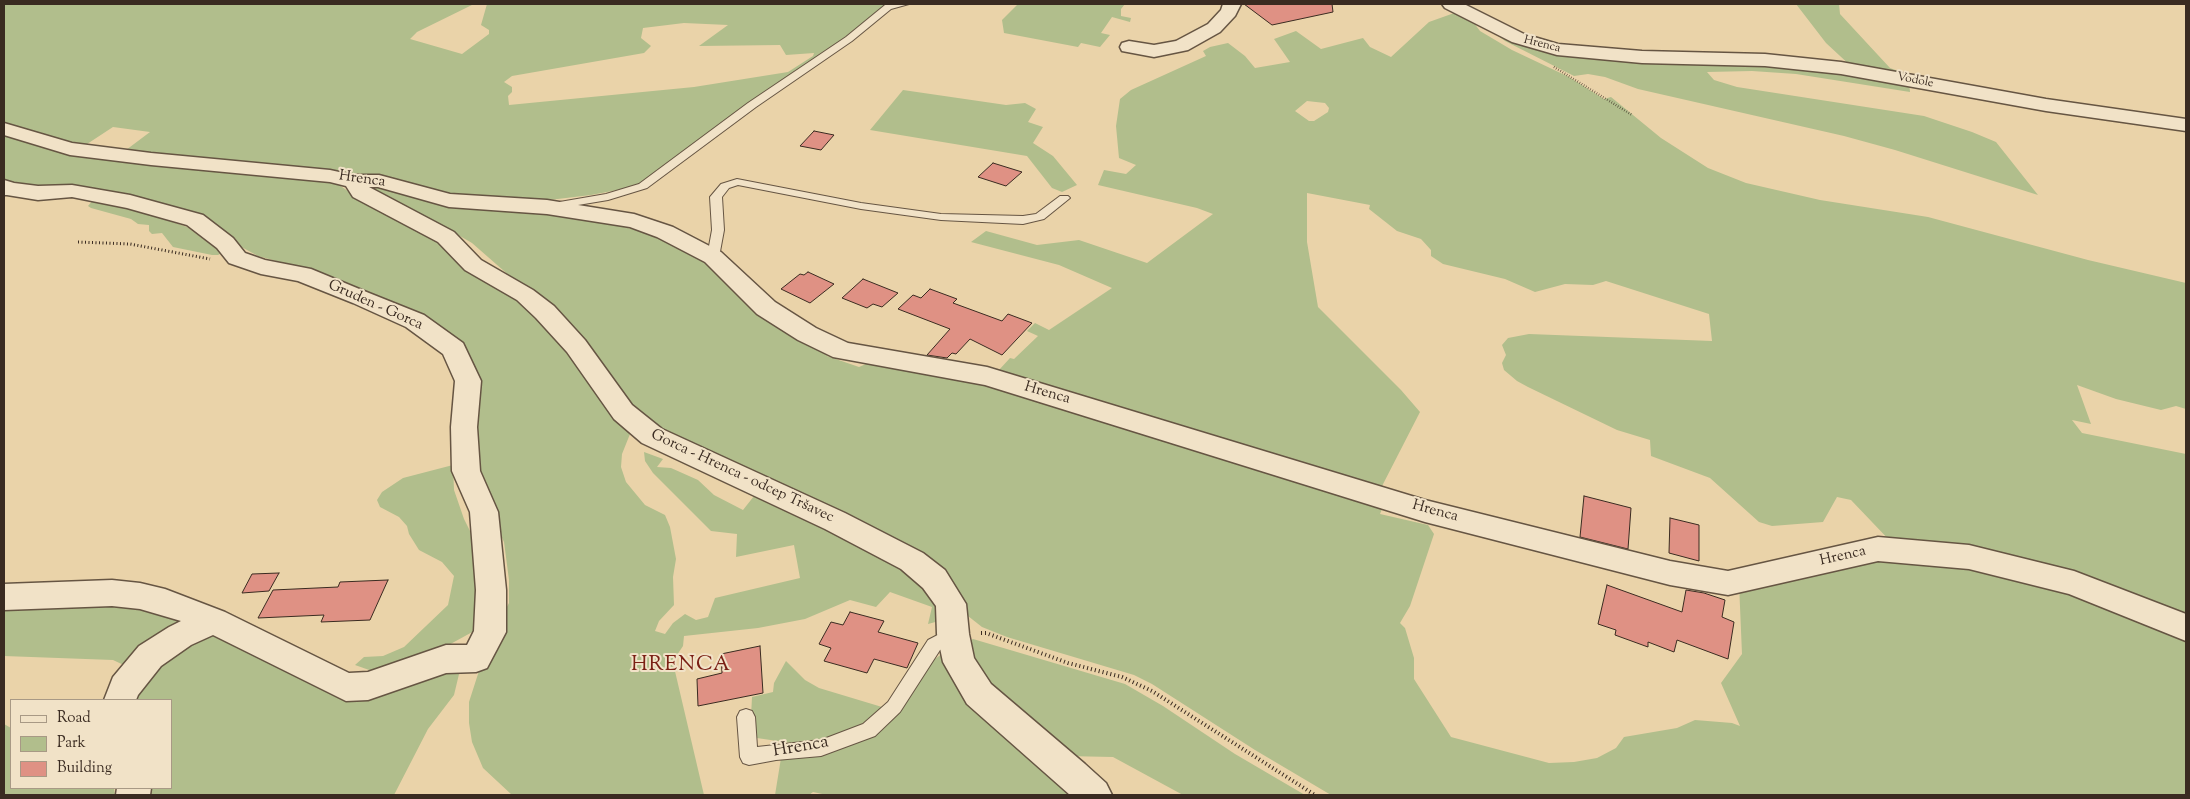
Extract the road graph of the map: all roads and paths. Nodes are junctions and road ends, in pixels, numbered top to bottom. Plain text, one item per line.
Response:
1 (904, 4) edge
2 (1232, 4) edge
3 (1451, 4) edge
4 (1129, 47) dead end
5 (1642, 57) joint
6 (1546, 63) dead end
7 (1632, 115) dead end
8 (2186, 125) edge
9 (4, 129) edge
10 (354, 181) junction
11 (4, 186) edge
12 (1064, 198) dead end
13 (547, 207) junction
14 (78, 242) dead end
15 (713, 257) junction
16 (238, 258) junction
17 (4, 597) edge
18 (214, 621) junction
19 (2186, 628) edge
20 (953, 634) junction
21 (120, 699) edge
22 (746, 717) dead end
23 (1094, 795) edge
24 (1315, 795) edge

1 - 13 lane
2 - 4 street
3 - 5 street, Hrenca
5 - 8 street, Vodole
6 - 7 path
9 - 10 street, Hrenca
10 - 13 street, Hrenca
10 - 20 street, Gorca - Hrenca - odcep Tršavec
11 - 16 street, Gruden - Gorca
12 - 15 lane
13 - 15 street, Hrenca
14 - 16 path
15 - 19 street, Hrenca
16 - 18 street, Gruden - Gorca
17 - 18 street
18 - 21 street
20 - 22 lane, Hrenca
20 - 23 street, Gorca - Hrenca - odcep Tršavec
20 - 24 path

